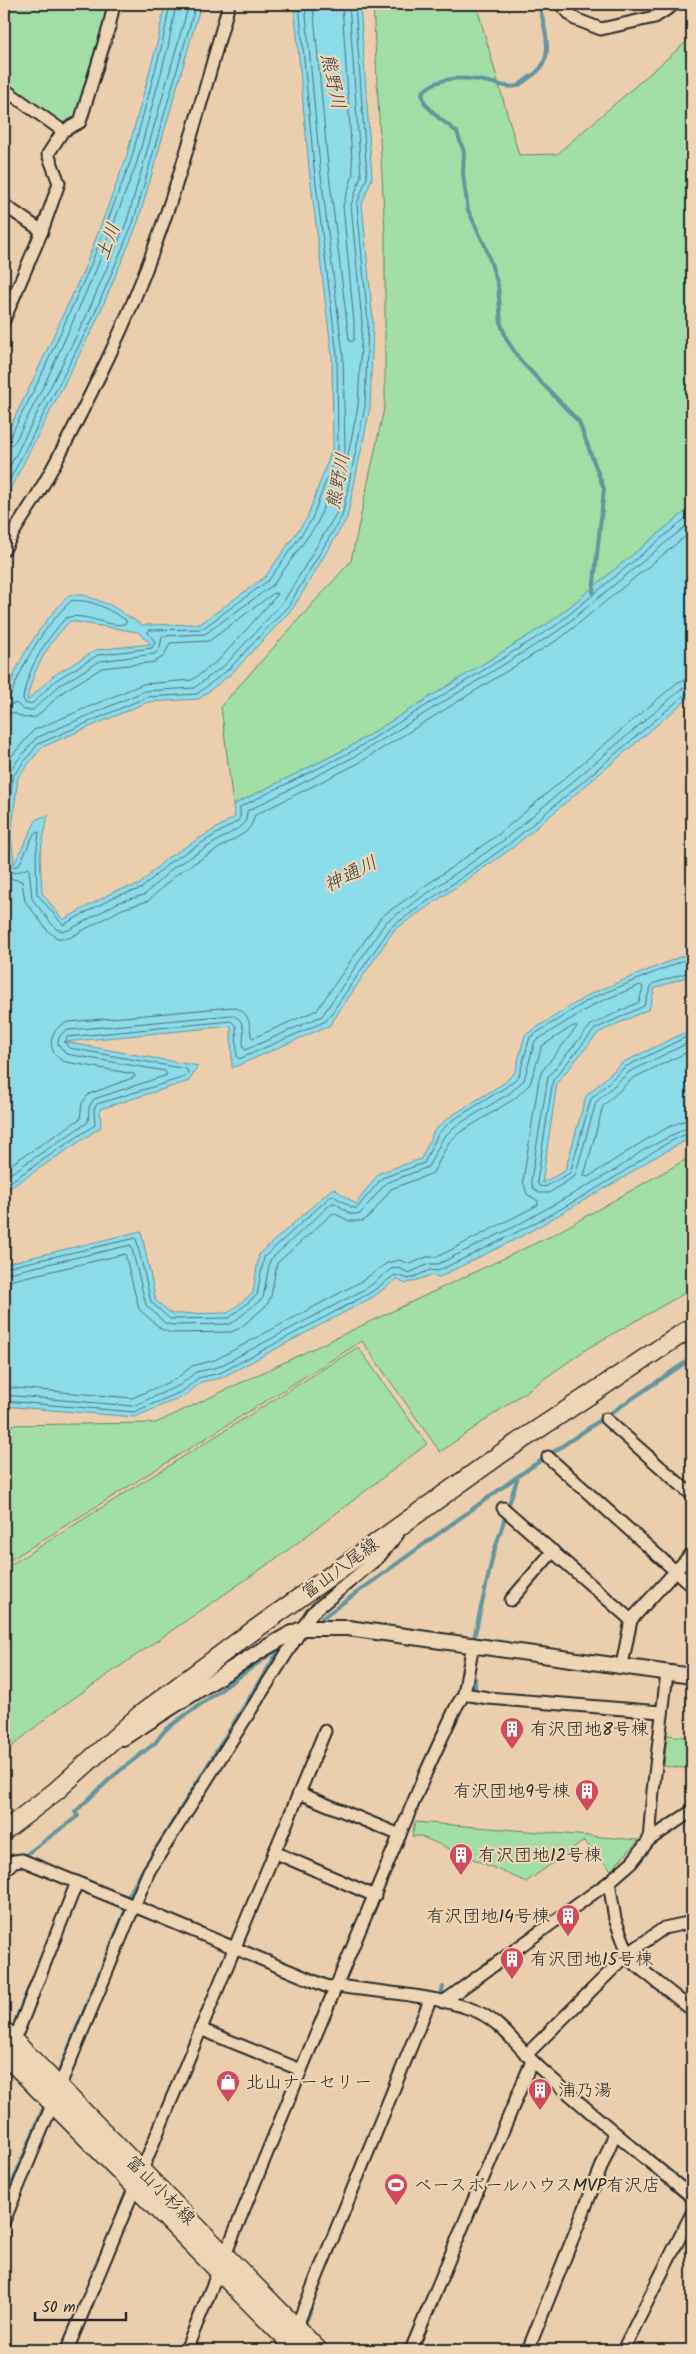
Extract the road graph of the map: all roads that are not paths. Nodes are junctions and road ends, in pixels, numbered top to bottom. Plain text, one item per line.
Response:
1 (114, 4) edge
2 (229, 4) edge
3 (560, 4) edge
4 (675, 4) edge
5 (4, 89) edge
6 (63, 130) junction
7 (4, 205) edge
8 (42, 231) junction
9 (4, 320) edge
10 (4, 550) edge
11 (692, 1327) edge
12 (606, 1419) dead end
13 (548, 1456) dead end
14 (692, 1495) edge
15 (503, 1508) dead end
16 (414, 1514) junction
17 (553, 1551) junction
18 (692, 1553) edge
19 (676, 1572) junction
20 (692, 1586) edge
21 (511, 1600) dead end
22 (631, 1620) junction
23 (304, 1628) junction
24 (473, 1644) junction
25 (622, 1665) junction
26 (667, 1673) junction
27 (692, 1676) edge
28 (464, 1694) junction
29 (661, 1712) junction
30 (325, 1731) dead end
31 (104, 1750) junction
32 (299, 1793) junction
33 (692, 1811) edge
34 (4, 1831) edge
35 (400, 1835) junction
36 (650, 1840) junction
37 (274, 1852) junction
38 (4, 1871) edge
39 (78, 1882) junction
40 (609, 1882) junction
41 (375, 1896) junction
42 (134, 1906) junction
43 (692, 1922) edge
44 (235, 1946) junction
45 (629, 1954) junction
46 (337, 1986) junction
47 (430, 2000) junction
48 (444, 2002) junction
49 (692, 2010) edge
50 (200, 2029) junction
51 (11, 2031) edge
52 (4, 2054) edge
53 (529, 2058) junction
54 (301, 2070) junction
55 (56, 2095) junction
56 (615, 2133) junction
57 (138, 2179) junction
58 (692, 2197) edge
59 (692, 2212) edge
60 (5, 2217) edge
61 (222, 2262) junction
62 (296, 2328) junction
63 (66, 2350) edge
64 (186, 2350) edge
65 (297, 2350) edge
66 (318, 2350) edge
67 (412, 2350) edge
68 (528, 2350) edge
69 (623, 2350) edge

1 - 6 street
2 - 10 street
3 - 4 street
5 - 6 street
6 - 8 street
7 - 8 street
8 - 9 street
11 - 16 main road, 富山八尾線
12 - 14 street
13 - 19 street
15 - 17 street
16 - 23 street
16 - 31 main road, 富山八尾線
17 - 21 street
17 - 22 street
18 - 19 street
19 - 20 street
19 - 22 street
22 - 25 street
23 - 24 street
23 - 31 street
23 - 42 street
24 - 25 street
24 - 28 street
25 - 26 street
26 - 27 street
26 - 29 street
28 - 29 street
28 - 35 street
29 - 36 street
30 - 32 street
31 - 34 main road, 富山八尾線
32 - 35 street
32 - 37 street
33 - 36 street
35 - 41 street
36 - 40 street
37 - 41 street
37 - 44 street
38 - 39 street
39 - 42 street
39 - 51 street
40 - 45 street
40 - 48 street
41 - 46 street
42 - 44 street
42 - 55 street
43 - 45 street
44 - 46 street
44 - 50 street
45 - 49 street
45 - 53 street
46 - 47 street
46 - 54 street
47 - 48 street
47 - 62 street
48 - 53 street
50 - 54 street
50 - 57 street
51 - 55 main road, 富山小杉線
52 - 55 main road, 富山小杉線
53 - 56 street
53 - 67 street
54 - 61 street
55 - 57 main road, 富山小杉線
55 - 60 street
56 - 58 street
56 - 68 street
57 - 61 main road, 富山小杉線
57 - 63 street
59 - 69 street
61 - 62 main road, 富山小杉線
61 - 64 street
61 - 65 main road, 富山小杉線
62 - 66 main road, 富山小杉線

